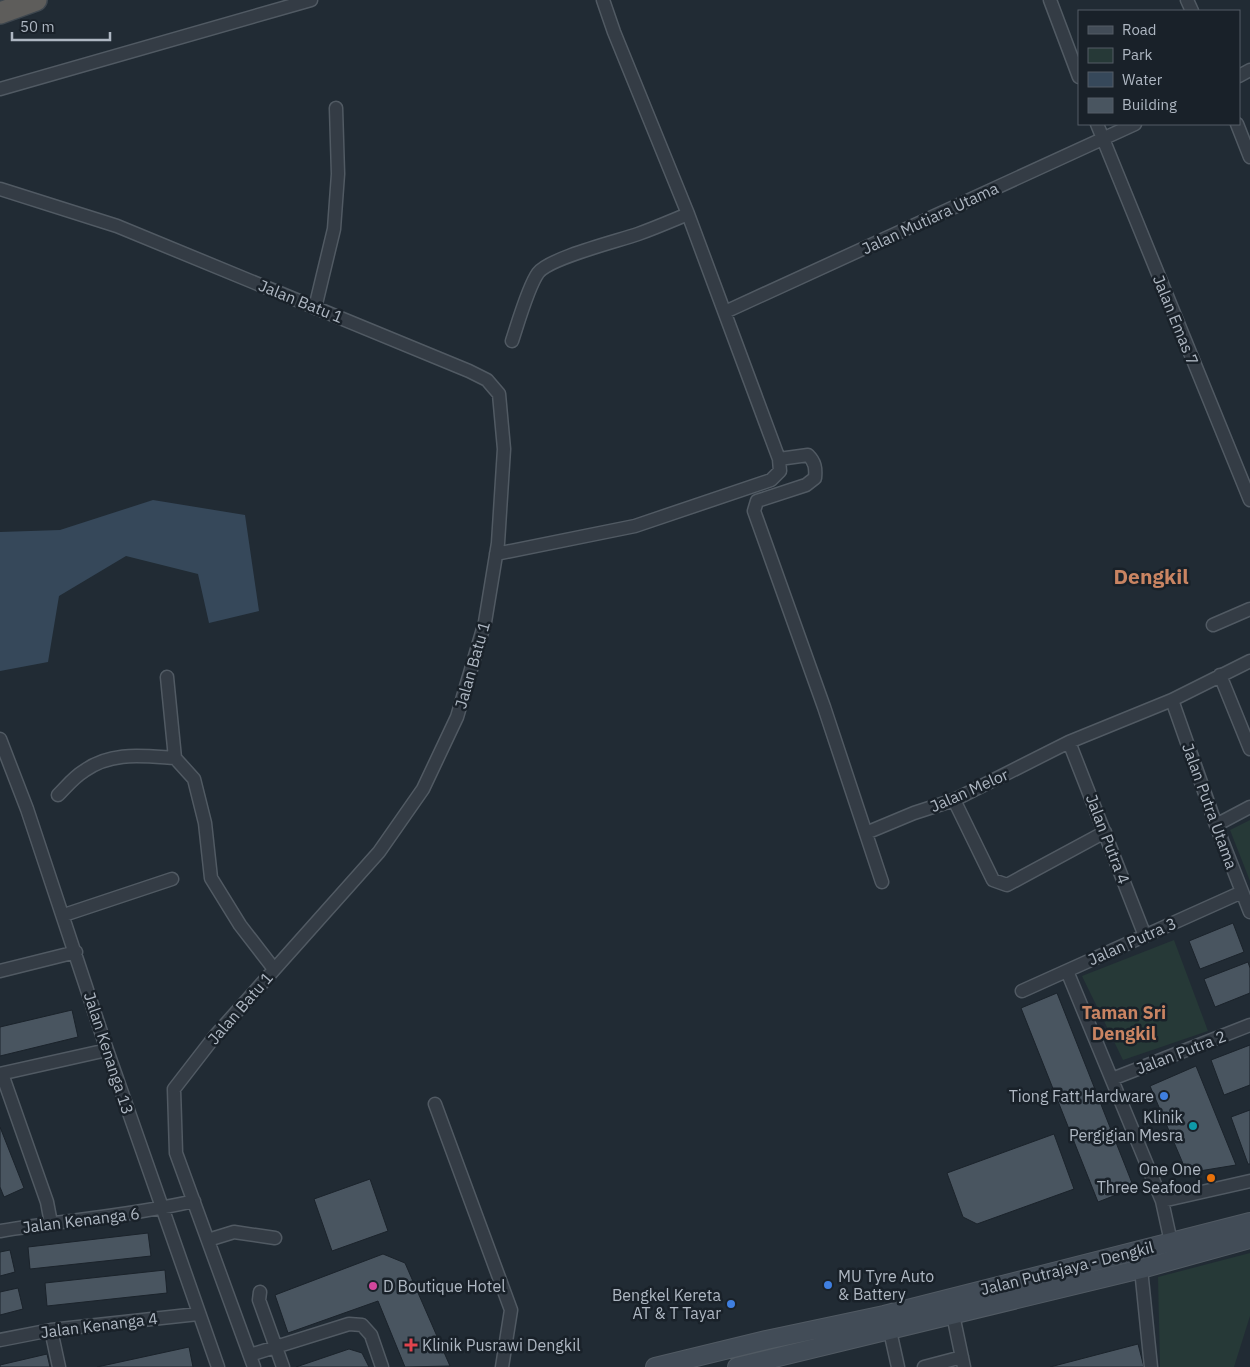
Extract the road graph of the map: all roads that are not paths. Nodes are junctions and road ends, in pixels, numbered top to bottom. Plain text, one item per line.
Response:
1 (36, 0) edge
2 (311, 0) edge
3 (603, 0) edge
4 (1050, 0) edge
5 (0, 13) edge
6 (1078, 74) edge
7 (0, 88) edge
8 (336, 108) dead end
9 (1096, 125) edge
10 (1133, 125) edge
11 (1237, 125) edge
12 (1102, 139) junction
13 (1250, 157) edge
14 (0, 189) edge
15 (688, 214) junction
16 (315, 308) junction
17 (725, 312) junction
18 (512, 341) dead end
19 (779, 459) junction
20 (1250, 500) edge
21 (496, 554) junction
22 (1250, 609) edge
23 (1213, 625) dead end
24 (1250, 661) edge
25 (1220, 675) junction
26 (167, 677) dead end
27 (1172, 700) junction
28 (0, 739) edge
29 (1069, 742) junction
30 (1250, 749) edge
31 (175, 758) junction
32 (58, 795) dead end
33 (954, 800) junction
34 (1250, 808) edge
35 (1216, 825) junction
36 (1105, 832) junction
37 (866, 833) junction
38 (172, 879) dead end
39 (882, 882) dead end
40 (1242, 892) junction
41 (1250, 912) edge
42 (64, 916) junction
43 (1145, 936) junction
44 (76, 952) junction
45 (274, 969) junction
46 (0, 971) edge
47 (1067, 971) junction
48 (1022, 991) dead end
49 (1250, 1025) edge
50 (107, 1050) junction
51 (1, 1074) edge
52 (1112, 1079) junction
53 (435, 1104) dead end
54 (1250, 1181) edge
55 (194, 1201) junction
56 (1162, 1201) junction
57 (162, 1209) junction
58 (51, 1222) junction
59 (1250, 1222) edge
60 (0, 1231) edge
61 (275, 1238) dead end
62 (1250, 1239) edge
63 (208, 1240) junction
64 (1172, 1242) junction
65 (1141, 1269) junction
66 (260, 1292) dead end
67 (198, 1314) junction
68 (953, 1315) junction
69 (887, 1323) junction
70 (50, 1330) junction
71 (0, 1340) edge
72 (277, 1348) junction
73 (252, 1361) edge
74 (963, 1362) edge
75 (773, 1363) edge
76 (59, 1367) edge
77 (218, 1367) edge
78 (283, 1367) edge
79 (382, 1367) edge
80 (502, 1367) edge
81 (655, 1367) edge
82 (737, 1367) edge
83 (898, 1367) edge
84 (924, 1367) edge
85 (1152, 1367) edge

1 - 5 highway
2 - 7 street
3 - 15 street
4 - 6 street
8 - 16 street
9 - 12 street, Jalan Emas 7
10 - 12 street, Jalan Mutiara Utama
11 - 13 street
12 - 17 street, Jalan Mutiara Utama
12 - 20 street, Jalan Emas 7
14 - 16 street, Jalan Batu 1
15 - 17 street
15 - 18 street
16 - 21 street, Jalan Batu 1
17 - 19 street
19 - 21 street
19 - 37 street
21 - 45 street, Jalan Batu 1
22 - 23 street
24 - 25 street, Jalan Melor
25 - 27 street, Jalan Melor
25 - 30 street
26 - 31 street
27 - 29 street, Jalan Melor
27 - 35 street, Jalan Putra Utama
28 - 42 street, Jalan Kenanga 13
29 - 33 street, Jalan Melor
29 - 36 street, Jalan Putra 4
31 - 32 street
31 - 45 street
33 - 36 street
33 - 37 street, Jalan Melor
34 - 35 street
35 - 40 street, Jalan Putra Utama
36 - 43 street, Jalan Putra 4
37 - 39 street
38 - 42 street
40 - 41 street, Jalan Putra Utama
40 - 43 street, Jalan Putra 3
42 - 44 street, Jalan Kenanga 13
43 - 47 street, Jalan Putra 3
44 - 46 street
44 - 50 street, Jalan Kenanga 13
45 - 55 street, Jalan Batu 1
47 - 48 street, Jalan Putra 3
47 - 52 street
49 - 52 street, Jalan Putra 2
50 - 51 street
50 - 57 street, Jalan Kenanga 13
51 - 58 street
52 - 56 street
53 - 80 street
54 - 56 street
55 - 57 street, Jalan Kenanga 6
55 - 63 street, Jalan Batu 1
56 - 64 street
57 - 58 street, Jalan Kenanga 6
57 - 67 street, Jalan Kenanga 13
58 - 60 street, Jalan Kenanga 6
59 - 64 main road, Jalan Putrajaya - Dengkil
61 - 63 street
62 - 65 main road, Jalan Putrajaya - Dengkil
63 - 73 street, Jalan Batu 1
64 - 69 main road, Jalan Putrajaya - Dengkil
65 - 68 main road, Jalan Putrajaya - Dengkil
65 - 85 street
66 - 72 street
67 - 70 street, Jalan Kenanga 4
67 - 77 street, Jalan Kenanga 13
68 - 69 main road, Jalan Putrajaya - Dengkil
68 - 74 street
69 - 75 main road
69 - 81 main road
69 - 83 street
70 - 71 street, Jalan Kenanga 4
70 - 76 street
72 - 73 street
72 - 78 street
72 - 79 street
74 - 84 street
75 - 82 main road

